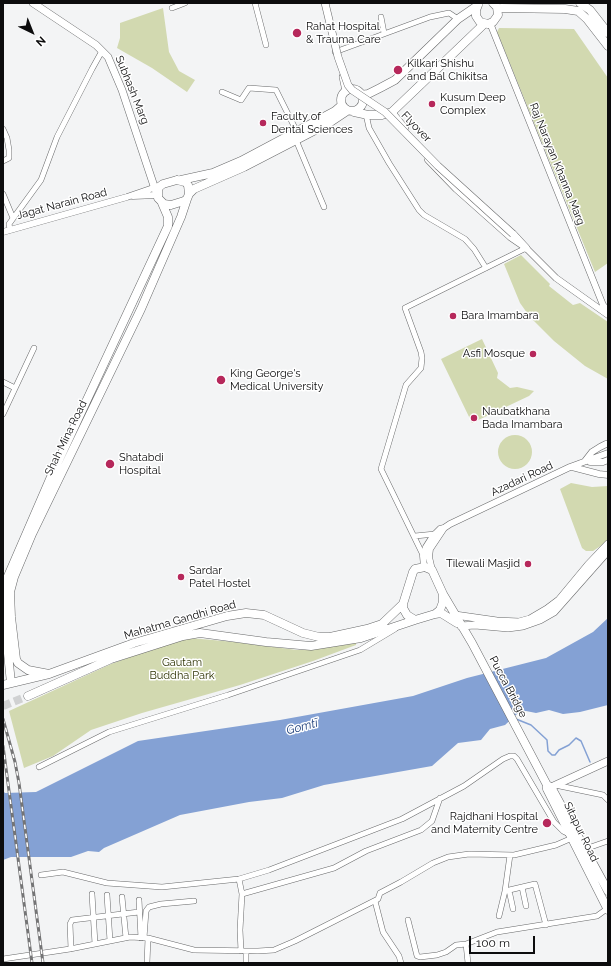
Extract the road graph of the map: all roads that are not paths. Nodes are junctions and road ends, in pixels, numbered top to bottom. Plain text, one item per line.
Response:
1 (33, 3) edge
2 (185, 3) edge
3 (255, 3) edge
4 (325, 3) edge
5 (493, 3) edge
6 (479, 4) edge
7 (583, 4) edge
8 (172, 8) dead end
9 (498, 10) junction
10 (381, 16) dead end
11 (458, 19) junction
12 (487, 24) junction
13 (384, 33) junction
14 (608, 33) edge
15 (266, 45) dead end
16 (608, 46) edge
17 (336, 51) junction
18 (102, 52) junction
19 (354, 89) junction
20 (346, 91) junction
21 (222, 92) dead end
22 (362, 94) junction
23 (347, 109) junction
24 (392, 112) junction
25 (366, 114) junction
26 (3, 130) edge
27 (296, 136) junction
28 (261, 155) junction
29 (3, 161) edge
30 (181, 180) junction
31 (158, 189) junction
32 (3, 194) edge
33 (188, 196) junction
34 (162, 203) junction
35 (324, 207) dead end
36 (13, 218) junction
37 (10, 229) junction
38 (3, 232) edge
39 (526, 248) junction
40 (486, 268) junction
41 (145, 276) junction
42 (154, 280) junction
43 (608, 311) edge
44 (608, 314) edge
45 (34, 348) dead end
46 (110, 351) junction
47 (119, 355) junction
48 (3, 382) edge
49 (15, 388) junction
50 (96, 393) junction
51 (3, 414) edge
52 (606, 444) dead end
53 (608, 453) edge
54 (608, 460) edge
55 (584, 462) junction
56 (572, 467) junction
57 (608, 475) edge
58 (444, 528) junction
59 (435, 534) junction
60 (414, 536) junction
61 (608, 544) edge
62 (608, 551) edge
63 (424, 555) junction
64 (428, 569) junction
65 (588, 569) junction
66 (5, 591) edge
67 (442, 594) junction
68 (403, 604) junction
69 (435, 614) junction
70 (455, 615) junction
71 (415, 620) junction
72 (198, 624) junction
73 (403, 625) junction
74 (460, 625) junction
75 (200, 633) junction
76 (303, 633) junction
77 (302, 646) junction
78 (49, 674) junction
79 (7, 682) edge
80 (3, 685) edge
81 (28, 696) tunnel mouth
82 (524, 742) joint
83 (608, 761) edge
84 (39, 767) dead end
85 (550, 786) junction
86 (440, 798) junction
87 (608, 800) edge
88 (571, 836) junction
89 (608, 841) edge
90 (584, 849) junction
91 (510, 855) junction
92 (41, 875) dead end
93 (239, 878) junction
94 (522, 887) junction
95 (507, 891) junction
96 (608, 892) edge
97 (92, 894) dead end
98 (242, 894) junction
99 (107, 895) dead end
100 (122, 897) dead end
101 (139, 900) dead end
102 (375, 901) junction
103 (194, 902) dead end
104 (526, 906) dead end
105 (513, 909) dead end
106 (608, 909) edge
107 (139, 912) junction
108 (123, 914) junction
109 (108, 916) junction
110 (499, 916) dead end
111 (94, 917) junction
112 (408, 920) dead end
113 (546, 925) junction
114 (126, 938) junction
115 (144, 938) junction
116 (110, 941) junction
117 (95, 944) junction
118 (466, 944) junction
119 (71, 949) junction
120 (243, 951) junction
121 (420, 956) junction
122 (3, 959) edge
123 (147, 963) edge
124 (246, 963) edge
125 (401, 963) edge
126 (420, 963) edge
127 (468, 963) edge

1 - 18 main road, Subhash Marg
2 - 8 street
3 - 15 street
4 - 17 main road
4 - 39 main road, Flyover, bridge
5 - 9 main road
6 - 11 main road
6 - 12 main road
7 - 14 main road
9 - 12 main road
9 - 16 main road
10 - 13 street
11 - 13 street
11 - 22 main road
12 - 24 main road
12 - 43 street, Raj Narayan Khanna Marg
13 - 17 street
17 - 19 main road
17 - 20 main road
18 - 31 main road, Subhash Marg
18 - 36 street
19 - 20 main road
19 - 22 main road
20 - 23 main road
21 - 27 street
22 - 23 main road
23 - 25 main road
23 - 27 main road
24 - 25 main road
24 - 39 street
25 - 40 street
26 - 29 street
27 - 28 main road
27 - 35 street
28 - 30 main road
28 - 33 main road
30 - 31 main road
30 - 33 main road
31 - 34 main road
31 - 37 street, Jagat Narain Road
32 - 36 street
33 - 34 main road
33 - 42 main road, Shah Mina Road
34 - 41 main road, Shah Mina Road
36 - 37 street
37 - 38 street, Jagat Narain Road
39 - 40 street
39 - 44 street
40 - 60 street
41 - 42 main road
41 - 46 main road, Shah Mina Road
42 - 47 main road, Shah Mina Road
45 - 49 street
46 - 47 main road
46 - 50 main road, Shah Mina Road
47 - 50 main road, Shah Mina Road
48 - 49 street
49 - 51 street
50 - 66 main road, Shah Mina Road
52 - 55 street, Azadari Road
53 - 55 street
54 - 55 street
55 - 56 street, Azadari Road
56 - 57 street
56 - 58 street, Azadari Road
58 - 59 street, Azadari Road
58 - 64 street
59 - 60 street
59 - 63 street
60 - 63 street
61 - 65 main road
62 - 65 main road
63 - 64 street
64 - 67 main road
64 - 68 main road
65 - 70 main road
65 - 74 main road
66 - 78 main road, Shah Mina Road
66 - 79 main road, Shah Mina Road
67 - 69 main road
67 - 70 main road
68 - 71 main road
68 - 76 main road, Mahatma Gandhi Road
69 - 71 main road
69 - 74 main road
70 - 74 main road
71 - 73 main road, Mahatma Gandhi Road
72 - 75 main road
72 - 76 main road, Mahatma Gandhi Road
72 - 78 main road, Mahatma Gandhi Road
73 - 77 main road, Mahatma Gandhi Road
73 - 84 street
74 - 82 main road, Pucca Bridge
75 - 77 main road, Mahatma Gandhi Road
75 - 81 main road, Mahatma Gandhi Road
76 - 77 main road
78 - 79 main road, Mahatma Gandhi Road
79 - 80 main road, Mahatma Gandhi Road
82 - 85 main road, Sitapur Road
83 - 85 main road
85 - 87 street
85 - 88 main road, Sitapur Road
85 - 90 main road, Sitapur Road
86 - 88 street
86 - 93 street
86 - 98 street
88 - 91 street
88 - 106 main road, Sitapur Road
89 - 90 street
90 - 96 main road, Sitapur Road
91 - 95 street
91 - 102 street
92 - 93 street
93 - 98 street
94 - 95 street
94 - 104 street
94 - 113 street
95 - 105 street
95 - 110 street
97 - 111 street
98 - 120 street
99 - 109 street
100 - 108 street
101 - 107 street
102 - 120 street
102 - 125 street
103 - 115 street
106 - 113 street
107 - 108 street
107 - 115 street
108 - 109 street
108 - 114 street
109 - 111 street
109 - 116 street
111 - 117 street
111 - 119 street
112 - 121 street
113 - 118 street
114 - 115 street
114 - 116 street
115 - 120 street
115 - 123 street
116 - 117 street
117 - 119 street
118 - 121 street
118 - 127 street
119 - 122 street
120 - 124 street
121 - 126 street

